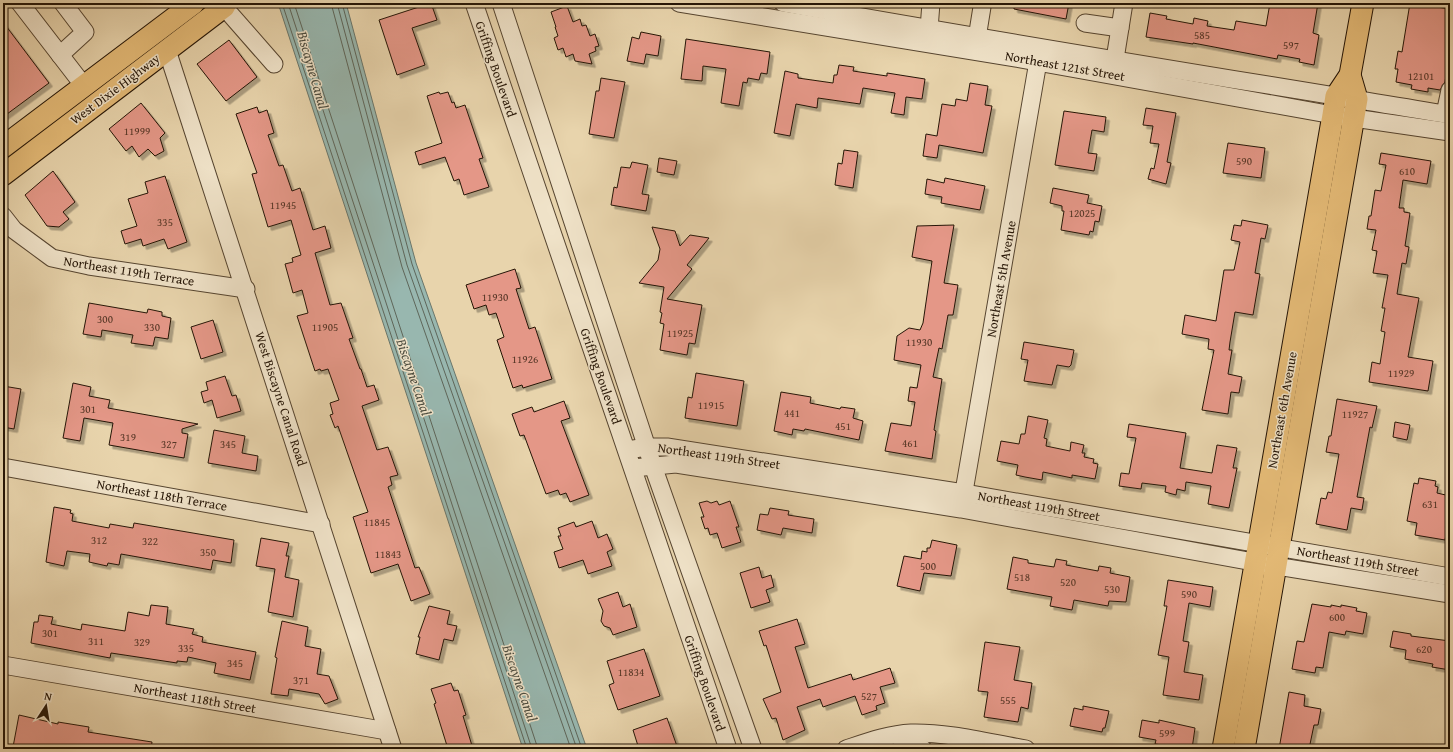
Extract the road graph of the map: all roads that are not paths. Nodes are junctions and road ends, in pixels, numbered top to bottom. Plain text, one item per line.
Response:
1 (20, 3) edge
2 (63, 3) edge
3 (194, 3) edge
4 (474, 3) edge
5 (501, 3) edge
6 (679, 3) edge
7 (783, 3) edge
8 (931, 3) edge
9 (1124, 3) edge
10 (1363, 3) edge
11 (225, 5) edge
12 (982, 7) dead end
13 (1085, 23) dead end
14 (1120, 28) junction
15 (929, 29) junction
16 (977, 38) junction
17 (167, 50) junction
18 (60, 55) junction
19 (1039, 55) junction
20 (1115, 58) junction
21 (274, 64) dead end
22 (1350, 75) junction
23 (84, 86) junction
24 (1450, 90) edge
25 (1335, 105) junction
26 (1355, 108) junction
27 (1448, 114) edge
28 (1450, 132) edge
29 (3, 147) edge
30 (3, 175) edge
31 (3, 216) edge
32 (246, 289) junction
33 (647, 447) junction
34 (627, 450) junction
35 (653, 466) junction
36 (3, 467) edge
37 (633, 468) junction
38 (963, 501) junction
39 (321, 524) junction
40 (1257, 552) junction
41 (1278, 556) junction
42 (1450, 577) edge
43 (1450, 594) edge
44 (3, 665) edge
45 (387, 731) junction
46 (393, 749) edge
47 (728, 749) edge
48 (753, 749) edge
49 (846, 749) edge
50 (900, 749) edge
51 (923, 749) edge
52 (1026, 749) edge
53 (1223, 749) edge
54 (1244, 749) edge

1 - 18 street
2 - 18 street
3 - 23 main road, West Dixie Highway
4 - 34 street, Griffing Boulevard
5 - 33 street, Griffing Boulevard
6 - 19 street, Northeast 121st Street
7 - 15 street, Northeast 121st Street
8 - 15 street
9 - 14 street
10 - 22 main road, Northeast 6th Avenue
11 - 17 main road, West Dixie Highway
11 - 21 street
12 - 16 street
13 - 14 street
14 - 20 street
15 - 16 street, Northeast 121st Street
16 - 19 street, Northeast 121st Street
17 - 30 main road, West Dixie Highway
17 - 32 street, West Biscayne Canal Road
18 - 23 street
19 - 20 street, Northeast 121st Street
19 - 25 street, Northeast 121st Street
19 - 38 street, Northeast 5th Avenue
20 - 25 street, Northeast 121st Street
22 - 25 main road, Northeast 6th Avenue
22 - 26 main road, Northeast 6th Avenue
23 - 29 main road, West Dixie Highway
24 - 27 street
25 - 26 street, Northeast 121st Street
25 - 40 main road, Northeast 6th Avenue
26 - 27 street, Northeast 121st Street
26 - 28 street, Northeast 121st Street
26 - 41 main road, Northeast 6th Avenue
31 - 32 street, Northeast 119th Terrace
32 - 39 street, West Biscayne Canal Road
33 - 34 street, Northeast 119th Street
33 - 35 street, Griffing Boulevard
33 - 38 street, Northeast 119th Street
34 - 37 street, Griffing Boulevard
35 - 37 street, Northeast 119th Street
35 - 38 street, Northeast 119th Street
35 - 48 street, Griffing Boulevard
36 - 39 street, Northeast 118th Terrace
37 - 47 street, Griffing Boulevard
38 - 40 street, Northeast 119th Street
39 - 45 street, West Biscayne Canal Road
40 - 41 street, Northeast 119th Street
40 - 53 main road, Northeast 6th Avenue
41 - 42 street, Northeast 119th Street
41 - 43 street, Northeast 119th Street
41 - 54 main road, Northeast 6th Avenue
44 - 45 street, Northeast 118th Street
45 - 46 street, West Biscayne Canal Road
49 - 52 street
50 - 51 street

